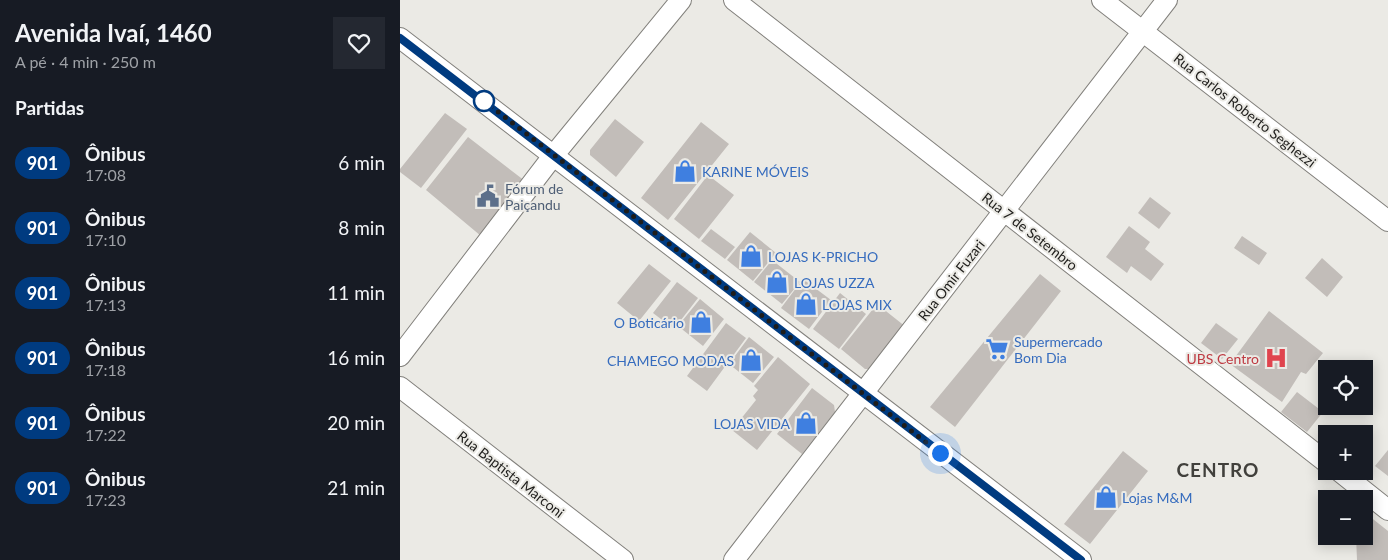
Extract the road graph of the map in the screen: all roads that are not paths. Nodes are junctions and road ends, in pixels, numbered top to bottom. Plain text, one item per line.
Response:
1 (681, 0) edge
2 (734, 0) edge
3 (1102, 0) edge
4 (1167, 0) edge
5 (1143, 32) junction
6 (400, 38) edge
7 (553, 156) junction
8 (1004, 211) junction
9 (1388, 220) edge
10 (400, 356) edge
11 (400, 387) edge
12 (862, 394) junction
13 (1318, 456) edge
14 (1350, 480) edge
15 (1388, 510) edge
16 (623, 560) edge
17 (734, 560) edge
18 (1081, 560) edge

1 - 7 street
2 - 8 street, Rua 7 de Setembro
3 - 5 street, Rua Carlos Roberto Seghezzi
4 - 5 street, Rua Omir Fuzari
5 - 8 street, Rua Omir Fuzari
5 - 9 street, Rua Carlos Roberto Seghezzi
6 - 7 street
7 - 10 street
7 - 12 street
8 - 12 street, Rua Omir Fuzari
8 - 13 street, Rua 7 de Setembro
11 - 16 street, Rua Baptista Marconi
12 - 17 street, Rua Omir Fuzari
12 - 18 street
14 - 15 street

